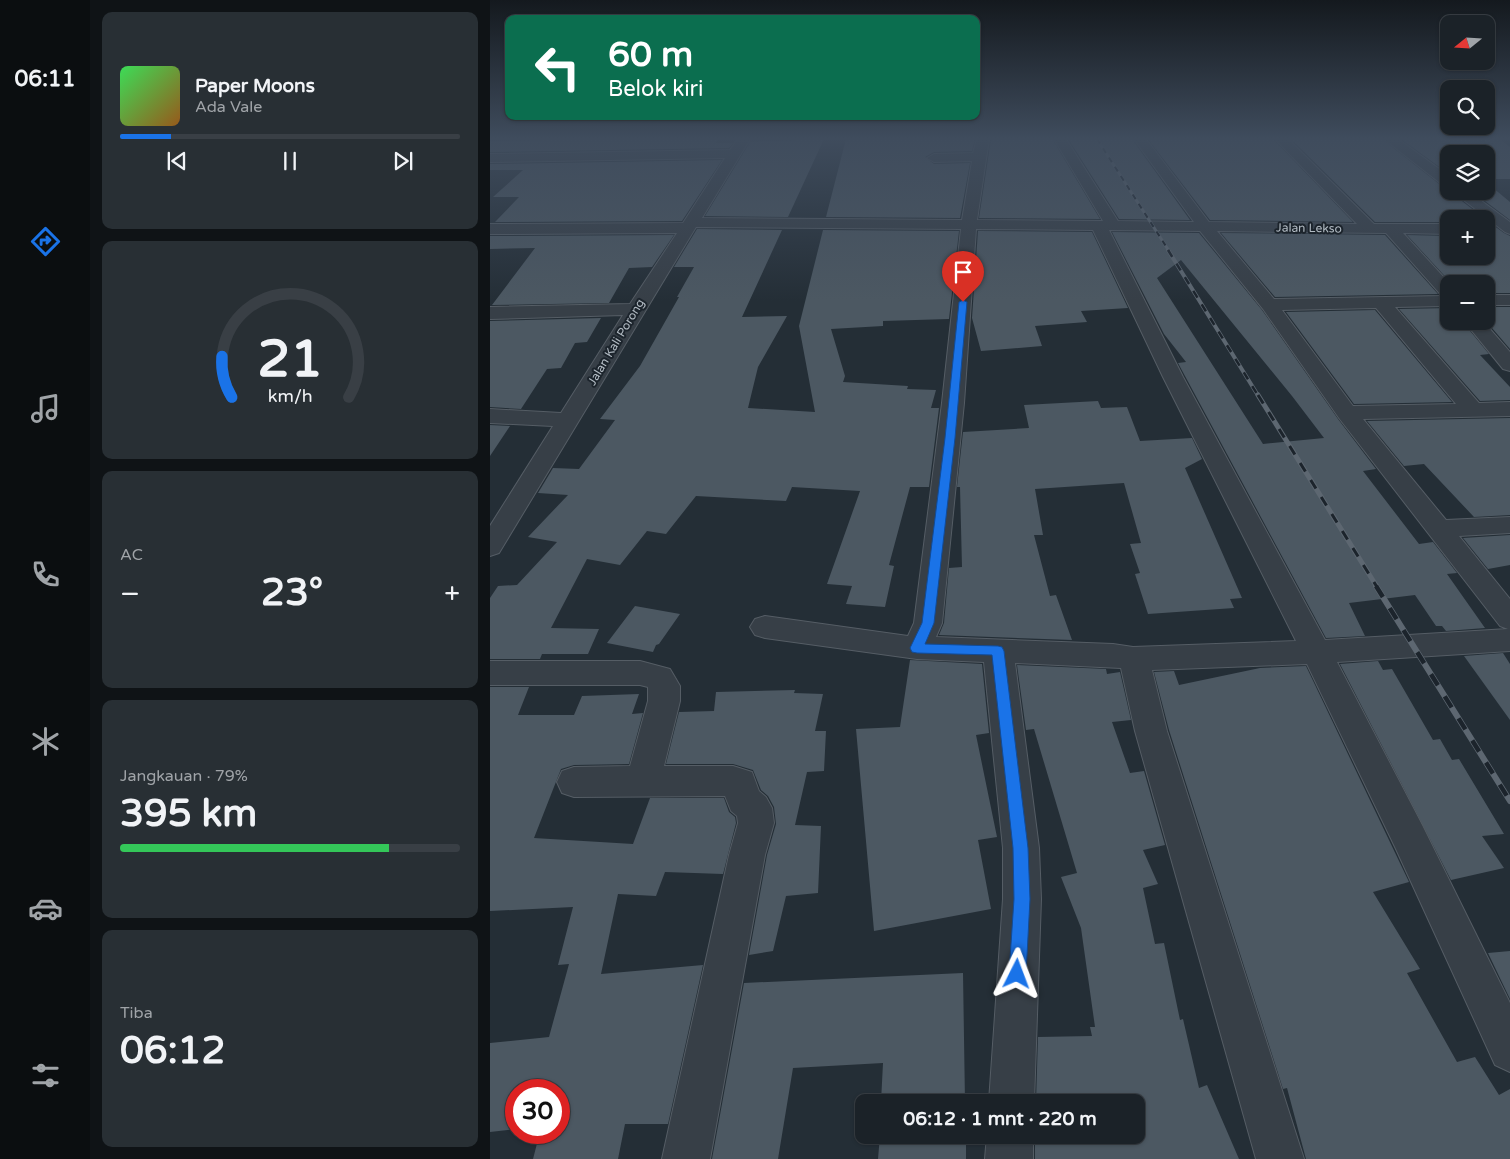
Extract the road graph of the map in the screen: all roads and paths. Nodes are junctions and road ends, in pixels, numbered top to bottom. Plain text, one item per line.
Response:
1 (709, 193) edge
2 (975, 193) edge
3 (1089, 193) edge
4 (1180, 193) edge
5 (1335, 193) edge
6 (1471, 200) edge
7 (688, 225) junction
8 (971, 225) junction
9 (1107, 226) junction
10 (1205, 227) junction
11 (490, 229) edge
12 (1370, 229) junction
13 (1391, 229) junction
14 (1440, 229) edge
15 (1495, 229) edge
16 (1510, 229) edge
17 (1440, 283) edge
18 (1495, 300) edge
19 (1510, 300) edge
20 (1440, 301) edge
21 (1381, 302) junction
22 (1269, 305) junction
23 (636, 309) junction
24 (490, 313) edge
25 (1481, 330) edge
26 (1510, 365) edge
27 (1472, 409) junction
28 (1510, 409) edge
29 (1347, 413) junction
30 (490, 416) edge
31 (569, 420) junction
32 (1510, 524) edge
33 (1440, 529) junction
34 (490, 547) edge
35 (1508, 624) edge
36 (765, 627) dead end
37 (921, 639) junction
38 (1311, 642) junction
39 (998, 651) junction
40 (1132, 659) junction
41 (490, 673) edge
42 (574, 782) dead end
43 (643, 782) junction
44 (1510, 1050) edge
45 (1011, 1094) edge
46 (1010, 1144) edge
47 (686, 1159) edge
48 (1009, 1159) edge
49 (1280, 1159) edge

1 - 7 street, Jalan Kali Porong
2 - 8 street
3 - 9 street
4 - 10 street
5 - 12 street
6 - 16 street
7 - 8 street, Jalan Lekso
7 - 11 street, Jalan Lekso
7 - 23 street, Jalan Kali Porong
8 - 9 street, Jalan Lekso
8 - 37 street
9 - 10 street, Jalan Lekso
9 - 38 street
10 - 12 street, Jalan Lekso
10 - 22 street
12 - 13 street, Jalan Lekso
13 - 14 street, Jalan Lekso
13 - 17 street
15 - 16 street
18 - 19 street
20 - 21 street
21 - 22 street
21 - 27 street
22 - 29 street
23 - 24 street
23 - 31 street, Jalan Kali Porong
25 - 26 street
27 - 28 street
27 - 29 street
29 - 33 street
30 - 31 street
31 - 34 street, Jalan Kali Porong
32 - 33 street
33 - 35 street
35 - 38 street
36 - 37 street
37 - 39 street
38 - 40 street
38 - 44 street
39 - 40 street
39 - 45 street
40 - 49 street
41 - 43 street
42 - 43 street
43 - 47 street
46 - 48 street

